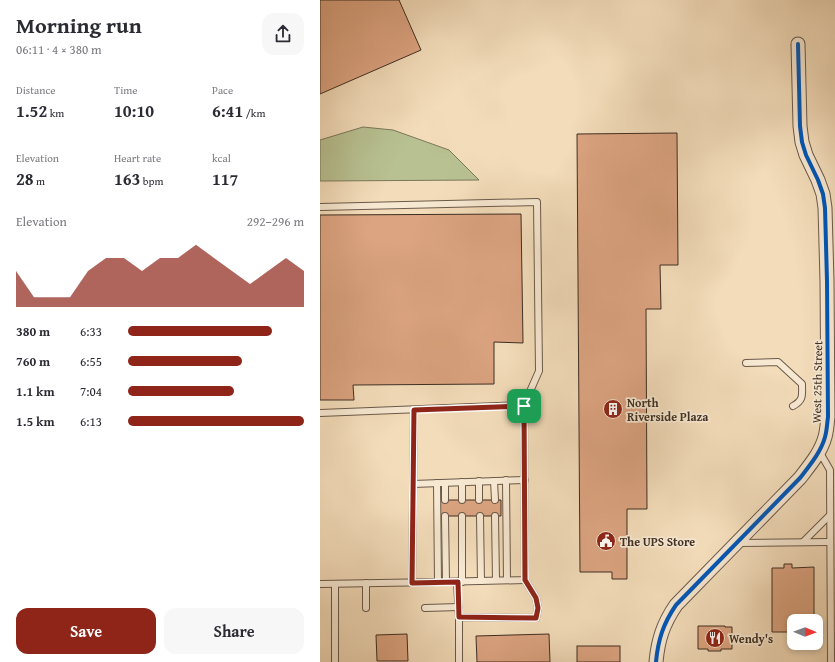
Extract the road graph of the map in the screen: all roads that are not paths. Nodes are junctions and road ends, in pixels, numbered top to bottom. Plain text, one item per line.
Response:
1 (798, 44) dead end
2 (320, 207) edge
3 (831, 281) edge
4 (746, 363) dead end
5 (524, 406) junction
6 (793, 406) dead end
7 (414, 410) junction
8 (320, 413) edge
9 (819, 451) junction
10 (506, 480) junction
11 (525, 480) junction
12 (479, 481) junction
13 (494, 481) junction
14 (462, 482) junction
15 (437, 483) junction
16 (445, 483) junction
17 (413, 484) junction
18 (445, 500) dead end
19 (462, 500) dead end
20 (479, 500) dead end
21 (495, 500) dead end
22 (830, 515) junction
23 (445, 516) dead end
24 (462, 516) dead end
25 (480, 516) dead end
26 (495, 516) dead end
27 (804, 542) junction
28 (830, 542) junction
29 (736, 543) junction
30 (496, 580) junction
31 (506, 580) junction
32 (525, 580) junction
33 (481, 581) junction
34 (438, 582) junction
35 (446, 582) junction
36 (460, 582) junction
37 (366, 583) junction
38 (412, 583) junction
39 (320, 584) edge
40 (335, 584) junction
41 (458, 607) junction
42 (366, 608) dead end
43 (425, 608) dead end
44 (459, 617) junction
45 (336, 662) edge
46 (459, 662) edge
47 (656, 662) edge
48 (831, 662) edge

1 - 3 street, West 25th Street
2 - 5 lane
3 - 9 street, West 25th Street
4 - 6 lane
5 - 7 lane
5 - 11 lane
7 - 8 lane
7 - 17 lane
9 - 22 lane
9 - 29 street, West 25th Street
10 - 11 lane
10 - 13 lane
10 - 31 lane
11 - 32 lane
12 - 13 lane
12 - 14 lane
12 - 20 lane
13 - 21 lane
14 - 16 lane
14 - 19 lane
15 - 16 lane
15 - 17 lane
15 - 34 lane
16 - 18 lane
17 - 38 lane
22 - 27 lane
22 - 28 lane
23 - 35 lane
24 - 36 lane
25 - 33 lane
26 - 30 lane
27 - 28 lane
27 - 29 lane
28 - 48 lane
29 - 47 street, West 25th Street
30 - 31 lane
30 - 33 lane
31 - 32 lane
32 - 44 lane
33 - 36 lane
34 - 35 lane
34 - 38 lane
35 - 36 lane
36 - 41 lane
37 - 38 lane
37 - 40 lane
37 - 42 lane
39 - 40 lane
40 - 45 lane
41 - 43 lane
41 - 44 lane
44 - 46 lane

